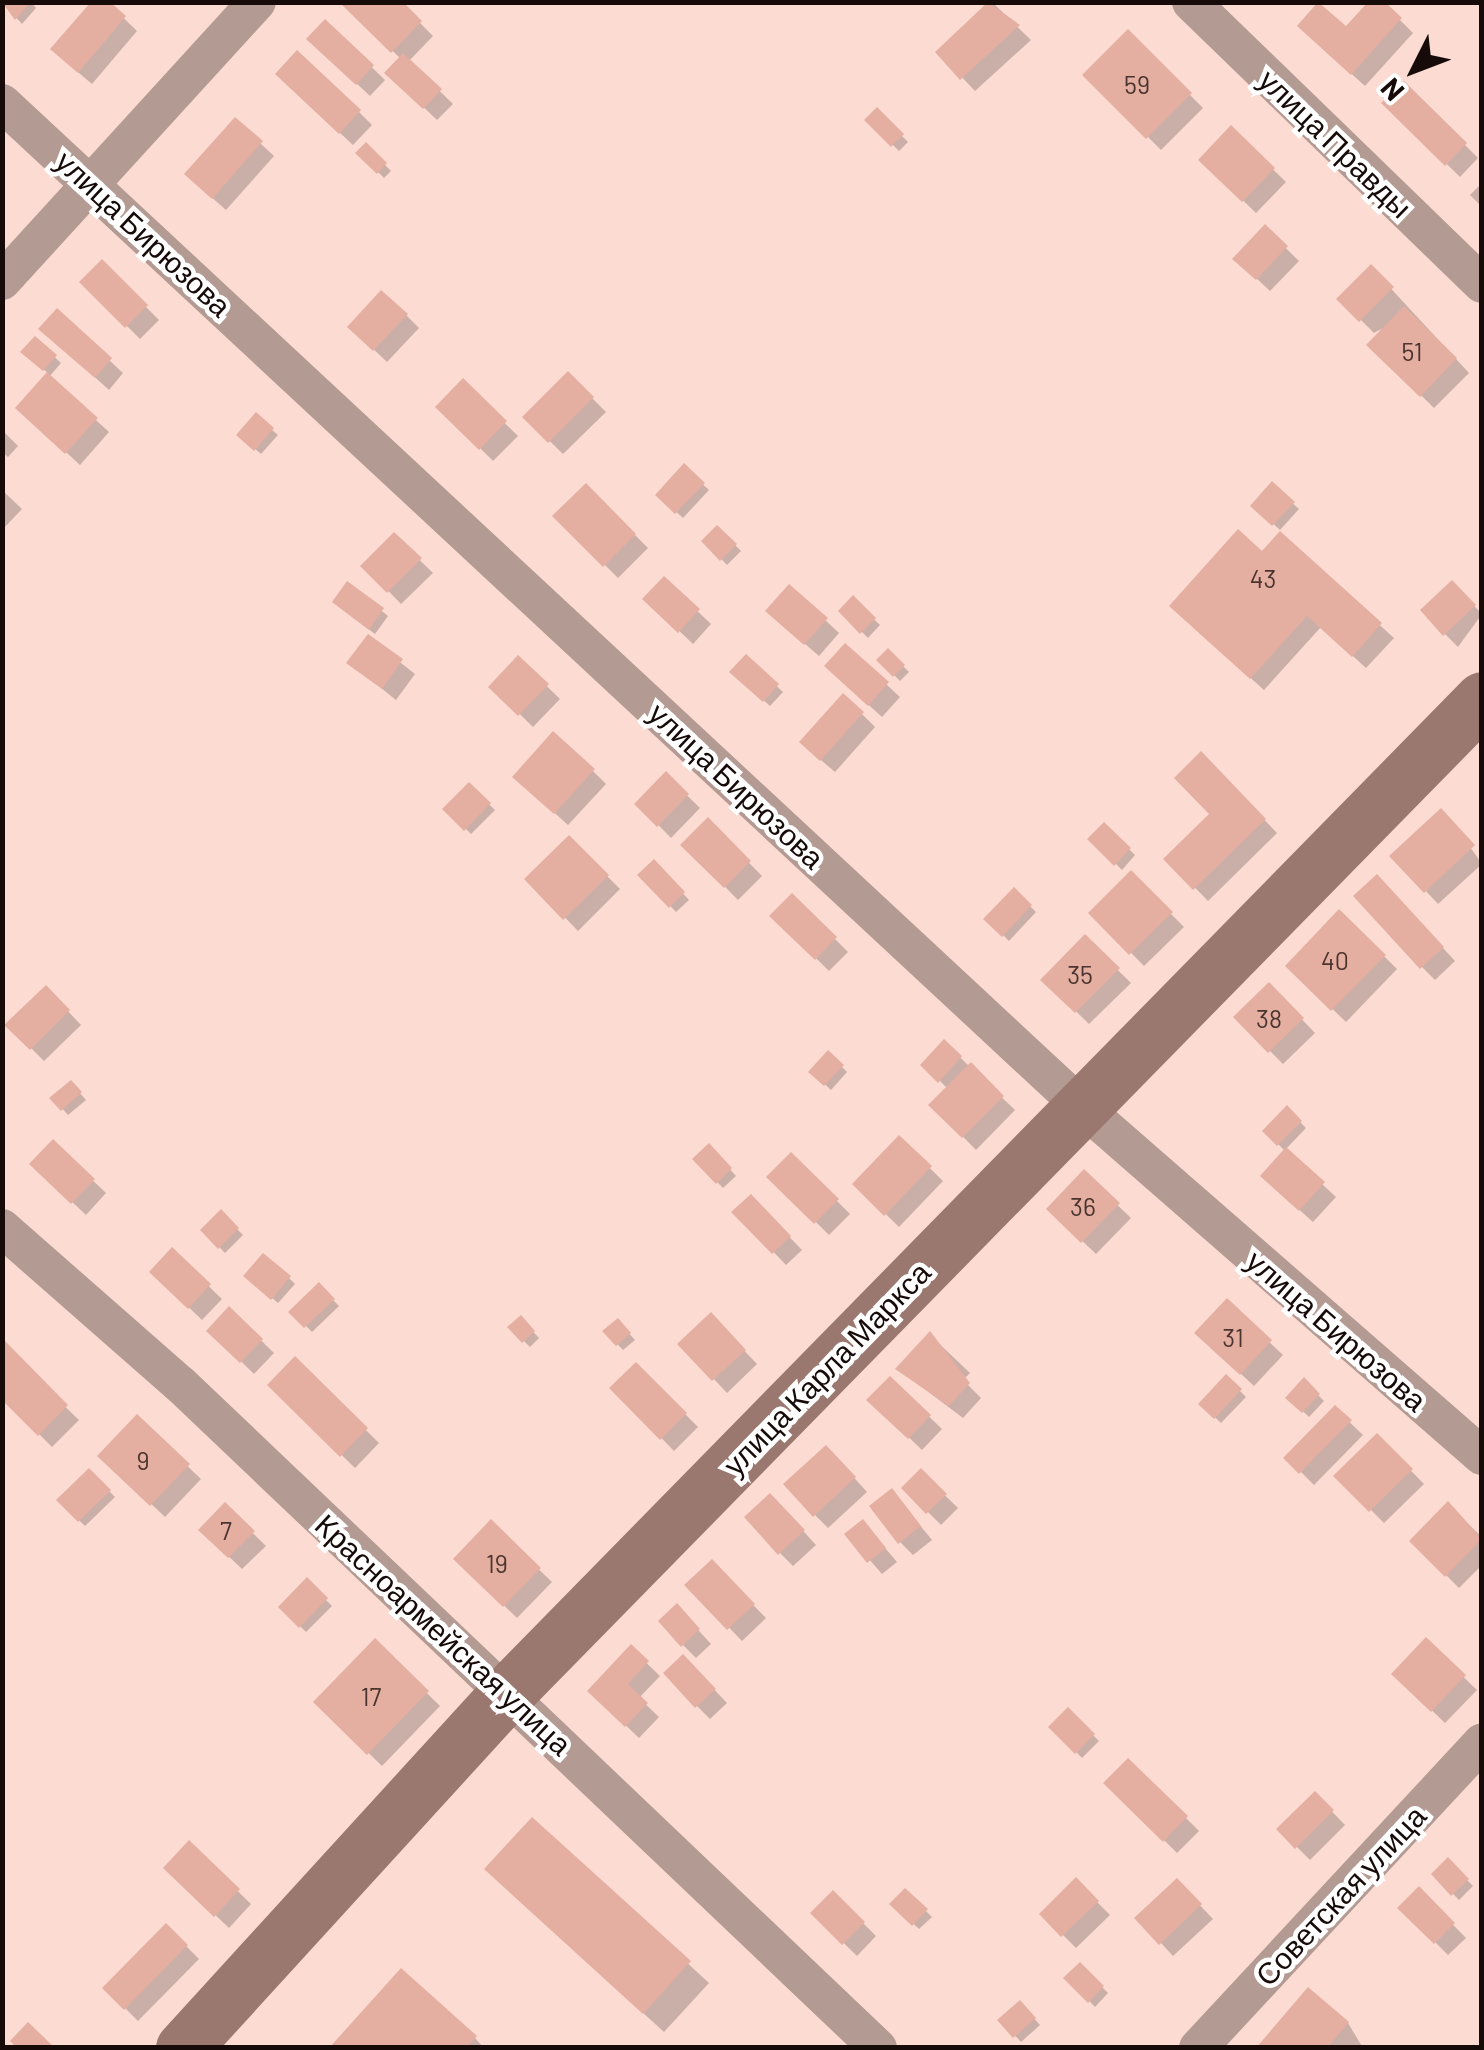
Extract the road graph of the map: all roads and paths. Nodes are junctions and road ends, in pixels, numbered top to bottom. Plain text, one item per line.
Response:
1 (257, 2) edge
2 (1191, 2) edge
3 (2, 103) edge
4 (91, 183) junction
5 (2, 281) edge
6 (1482, 284) edge
7 (1482, 699) edge
8 (1082, 1107) junction
9 (2, 1228) edge
10 (1482, 1456) edge
11 (507, 1693) junction
12 (1482, 1742) edge
13 (182, 2048) edge
14 (878, 2048) edge
15 (1198, 2048) edge

1 - 4 street
2 - 6 street, улица Правды
3 - 4 street, улица Бирюзова
4 - 5 street
4 - 8 street, улица Бирюзова
7 - 8 main road, улица Карла Маркса
8 - 10 street, улица Бирюзова
8 - 11 main road, улица Карла Маркса
9 - 11 street, Красноармейская улица
11 - 13 main road, улица Карла Маркса
11 - 14 street, Красноармейская улица
12 - 15 street, Советская улица

